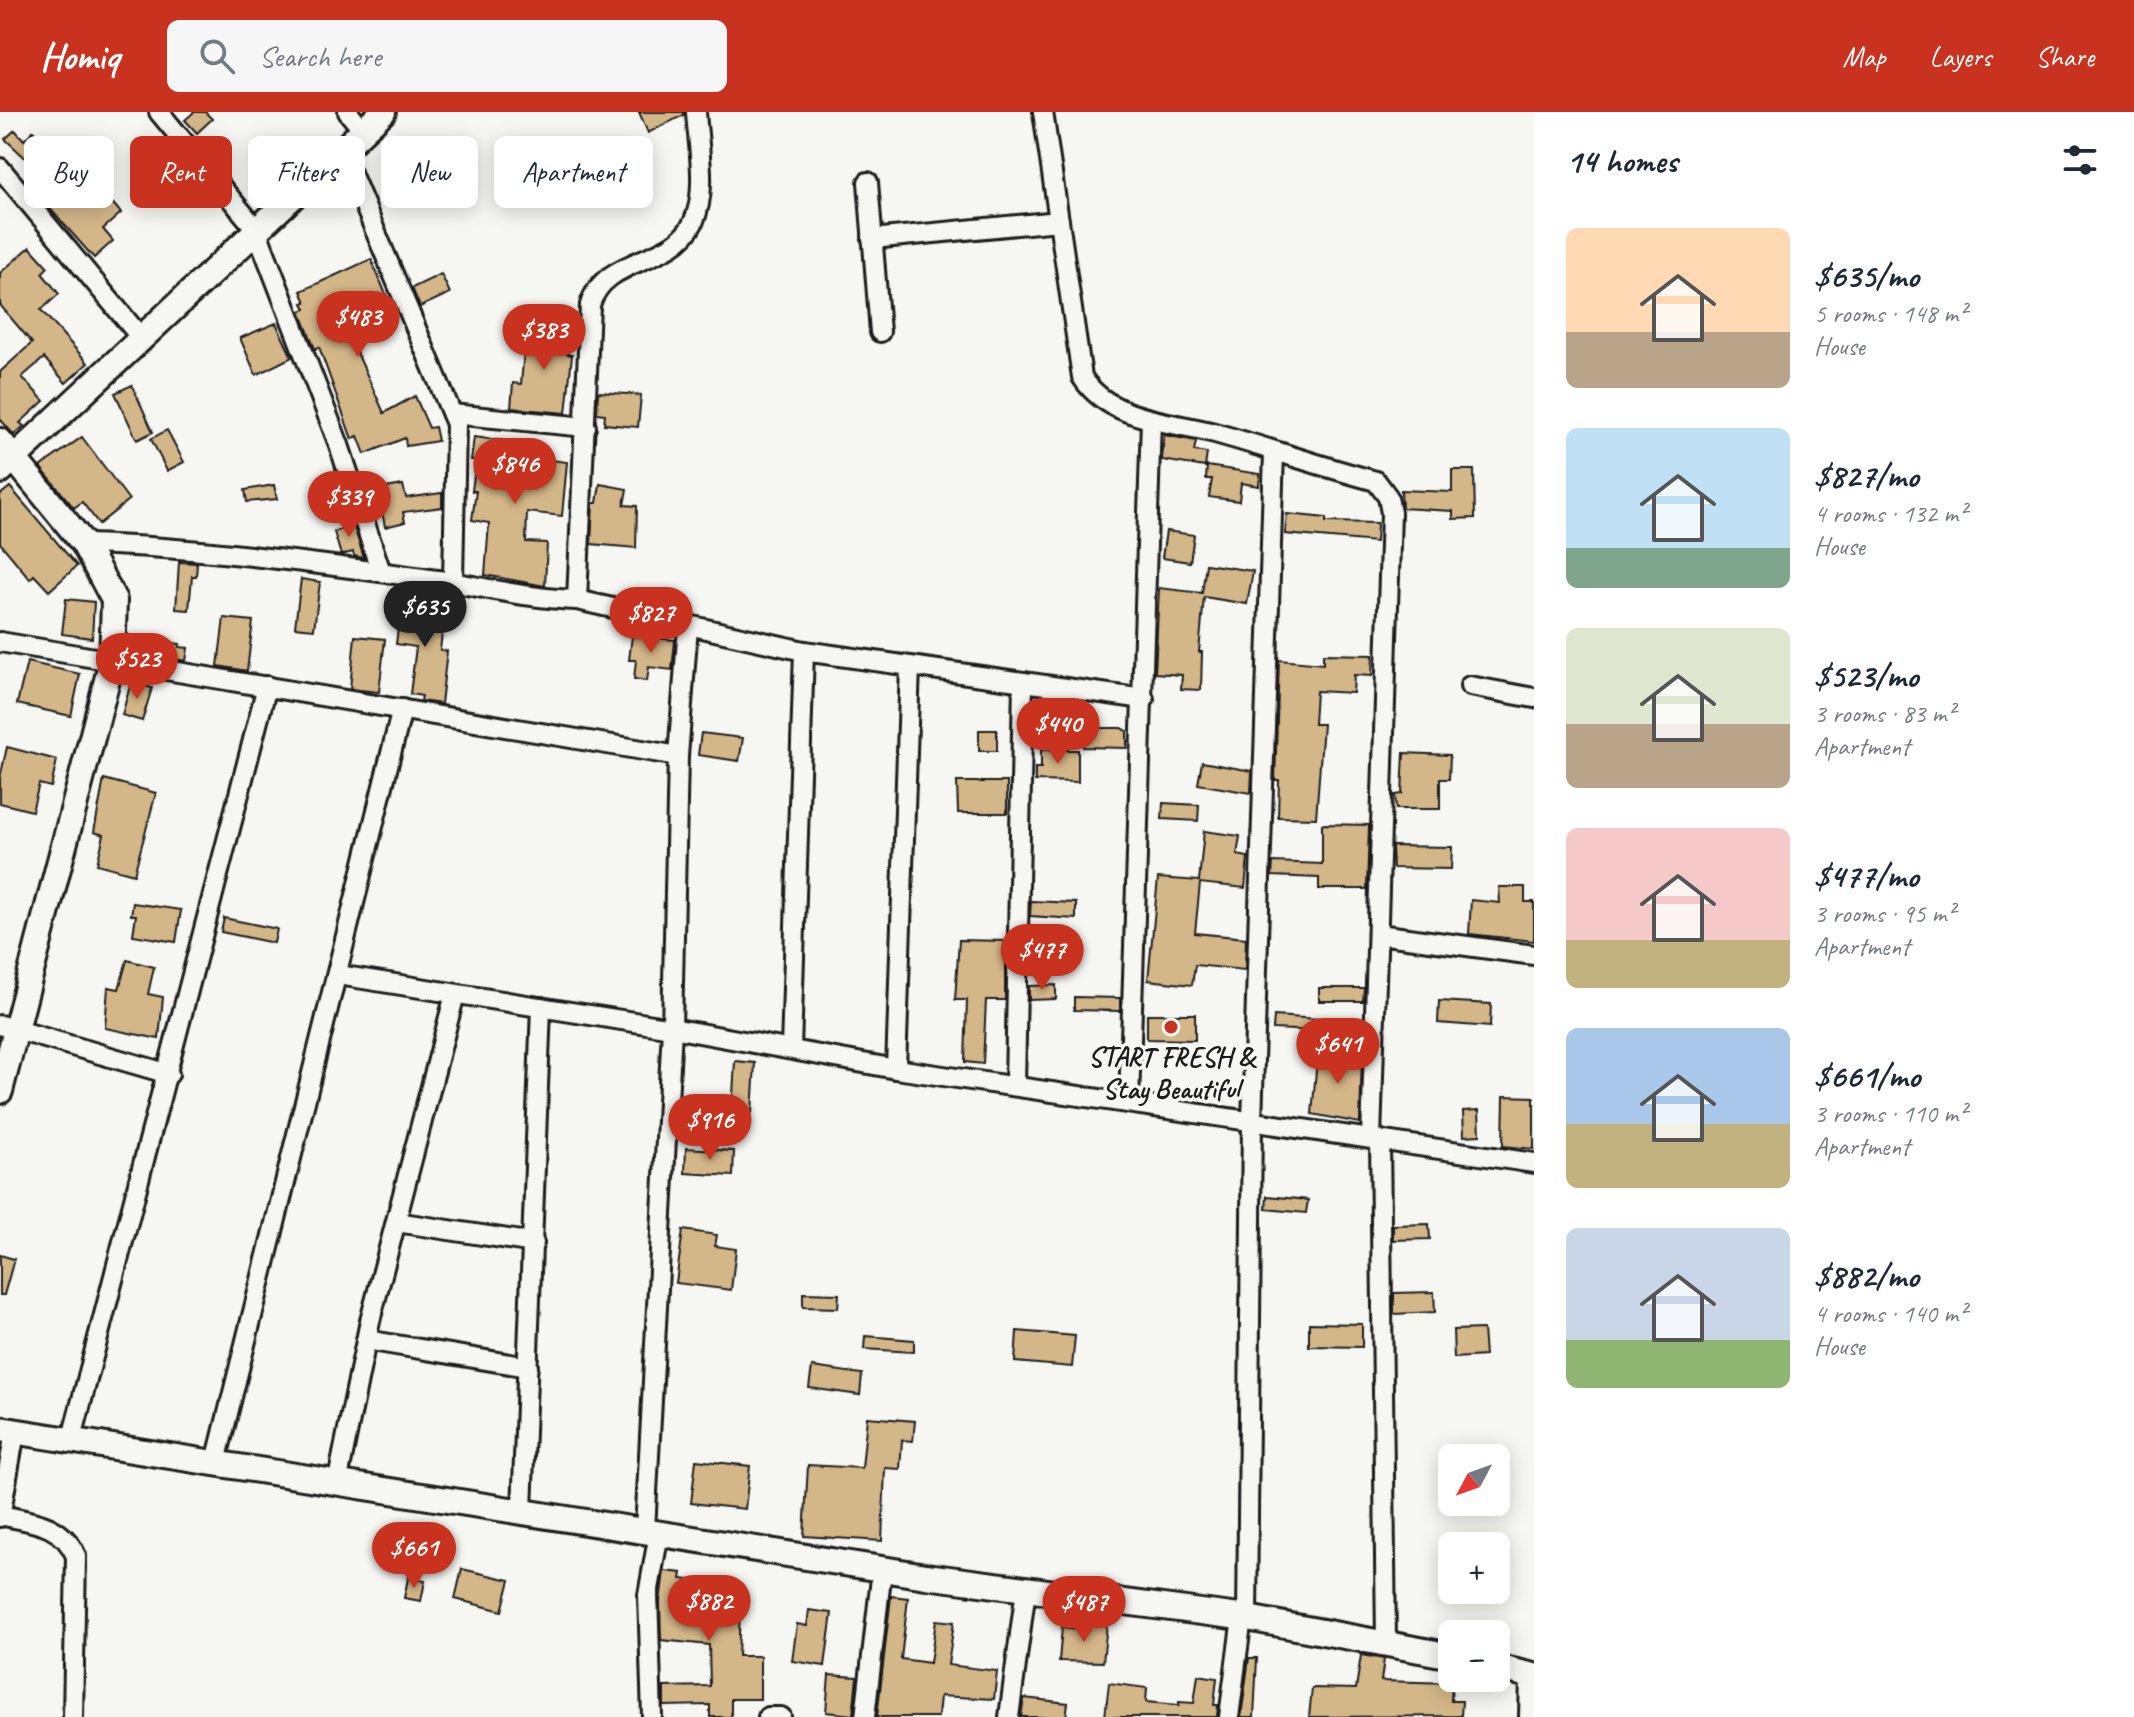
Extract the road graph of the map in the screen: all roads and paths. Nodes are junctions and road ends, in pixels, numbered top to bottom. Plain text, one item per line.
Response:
1 (159, 112) edge
2 (348, 112) edge
3 (383, 112) edge
4 (696, 112) edge
5 (1043, 112) edge
6 (364, 132) junction
7 (359, 136) edge
8 (0, 168) edge
9 (868, 182) dead end
10 (365, 206) edge
11 (278, 208) edge
12 (1059, 221) junction
13 (256, 229) junction
14 (872, 239) junction
15 (880, 332) dead end
16 (142, 339) junction
17 (452, 414) junction
18 (1151, 420) junction
19 (586, 427) junction
20 (1274, 453) junction
21 (5, 457) edge
22 (84, 544) junction
23 (381, 572) junction
24 (453, 582) junction
25 (577, 600) junction
26 (688, 626) junction
27 (0, 642) edge
28 (804, 651) junction
29 (112, 661) junction
30 (910, 666) junction
31 (1023, 682) junction
32 (267, 686) junction
33 (1470, 686) dead end
34 (1534, 698) edge
35 (1144, 699) junction
36 (402, 709) junction
37 (678, 756) junction
38 (1378, 934) junction
39 (1534, 955) edge
40 (338, 975) junction
41 (455, 994) junction
42 (541, 1007) junction
43 (8, 1027) edge
44 (672, 1028) junction
45 (791, 1049) junction
46 (896, 1069) junction
47 (169, 1074) junction
48 (1015, 1085) junction
49 (0, 1091) edge
50 (1129, 1102) junction
51 (1252, 1121) junction
52 (1375, 1140) junction
53 (1534, 1163) edge
54 (396, 1222) junction
55 (534, 1243) junction
56 (366, 1340) junction
57 (528, 1367) junction
58 (8, 1430) edge
59 (71, 1442) junction
60 (215, 1466) junction
61 (337, 1484) junction
62 (522, 1511) junction
63 (0, 1516) edge
64 (652, 1531) junction
65 (882, 1569) junction
66 (1026, 1589) junction
67 (1245, 1618) junction
68 (1386, 1641) junction
69 (1438, 1653) edge
70 (1510, 1670) edge
71 (1532, 1675) edge
72 (73, 1717) edge
73 (652, 1717) edge
74 (768, 1717) edge
75 (781, 1717) edge
76 (865, 1717) edge
77 (1009, 1717) edge
78 (1229, 1717) edge
79 (1529, 1717) edge

1 - 13 street
2 - 6 street
3 - 6 street
4 - 19 street
5 - 12 street
6 - 7 street
8 - 16 street
9 - 14 street
10 - 17 street
11 - 13 street
12 - 14 street
12 - 18 street
13 - 16 street
13 - 23 street
14 - 15 street
16 - 21 street
17 - 19 street
17 - 24 street
18 - 20 street
18 - 35 street
19 - 25 street
20 - 38 street
20 - 51 street
21 - 22 street
22 - 23 street
22 - 29 street
23 - 24 street
24 - 25 street
25 - 26 street
26 - 28 street
26 - 37 street
27 - 29 street
28 - 30 street
28 - 45 street
29 - 32 street
29 - 43 street
30 - 31 street
30 - 46 street
31 - 35 street
31 - 48 street
32 - 36 street
32 - 47 street
33 - 34 street
35 - 50 street
36 - 37 street
36 - 40 street
37 - 44 street
38 - 39 street
38 - 52 street
40 - 41 street
40 - 60 street
41 - 42 street
41 - 54 street
42 - 44 street
42 - 55 street
43 - 47 street
43 - 49 street
44 - 45 street
44 - 64 street
45 - 46 street
46 - 48 street
47 - 59 street
48 - 50 street
50 - 51 street
51 - 52 street
51 - 67 street
52 - 53 street
52 - 68 street
54 - 55 street
54 - 56 street
55 - 57 street
56 - 57 street
56 - 61 street
57 - 62 street
58 - 59 street
58 - 63 street
59 - 60 street
60 - 61 street
61 - 62 street
62 - 64 street
63 - 72 street
64 - 65 street
64 - 73 street
65 - 66 street
65 - 76 street
66 - 67 street
66 - 77 street
67 - 68 street
67 - 78 street
68 - 69 street
70 - 71 street
71 - 79 street
74 - 75 street

